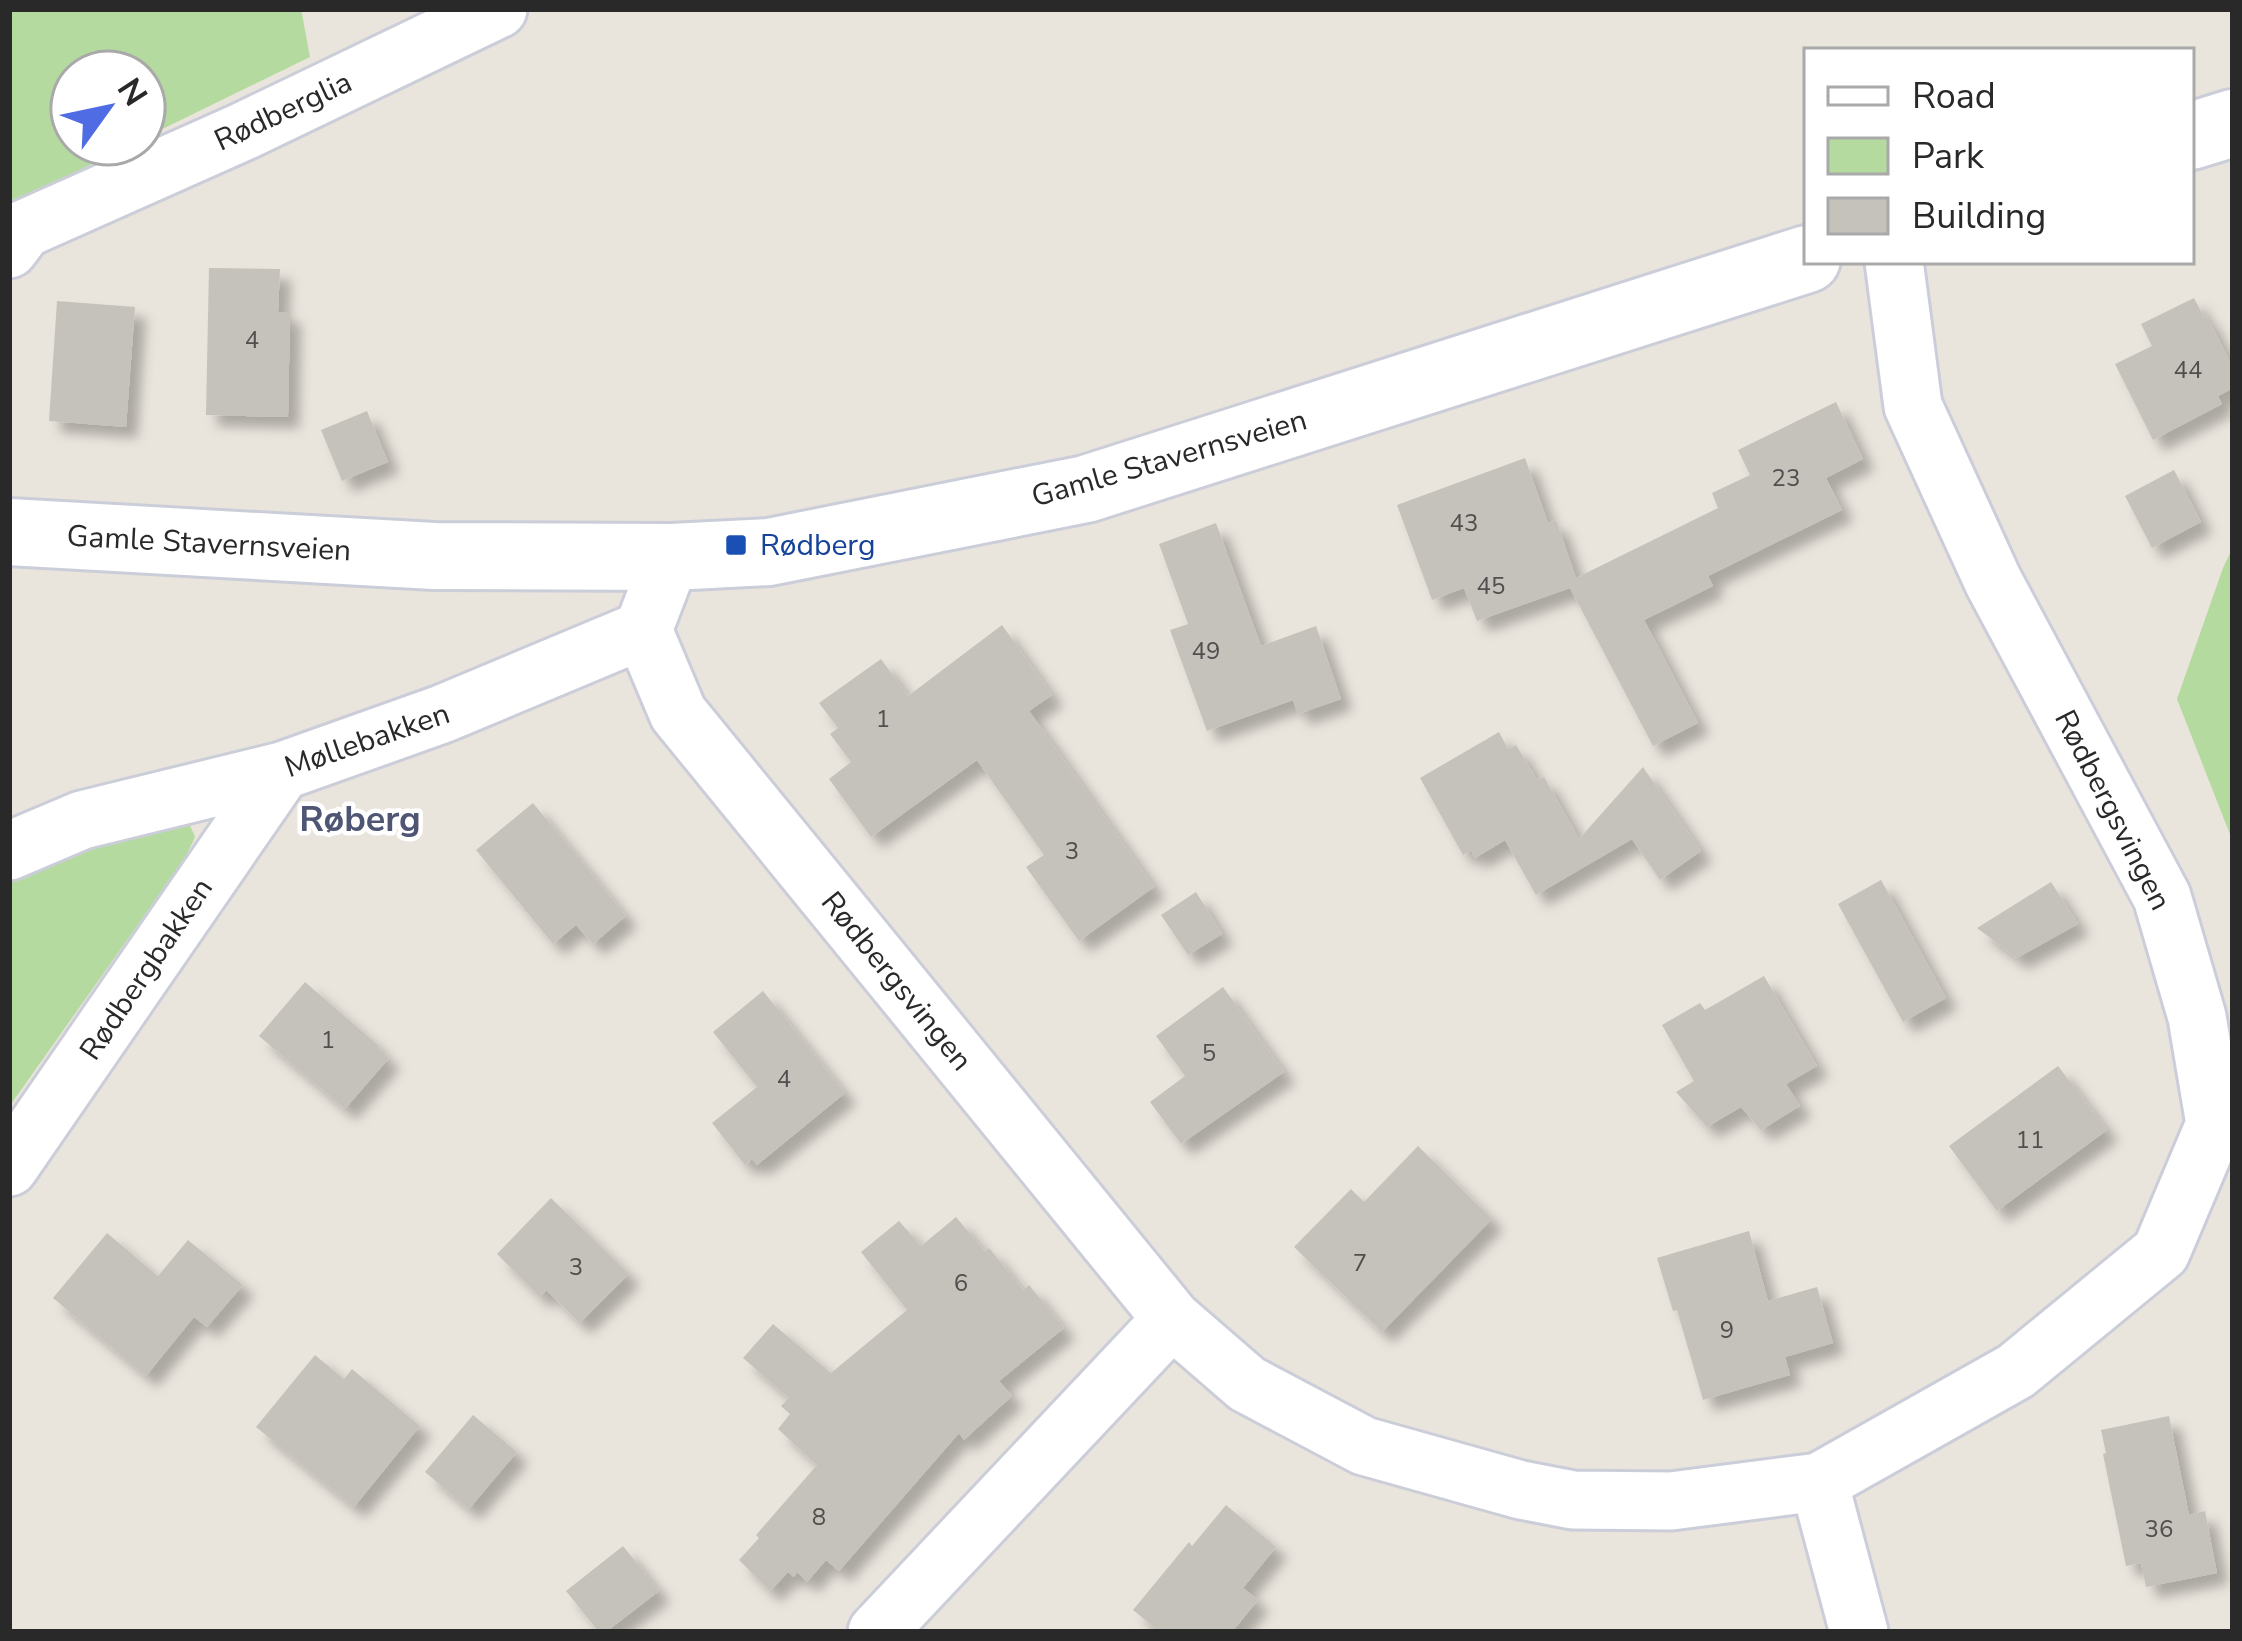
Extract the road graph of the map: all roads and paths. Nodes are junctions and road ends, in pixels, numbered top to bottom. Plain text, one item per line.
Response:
1 (498, 9) edge
2 (2233, 123) edge
3 (2194, 135) edge
4 (9, 249) edge
5 (1804, 260) edge
6 (1894, 264) edge
7 (9, 532) edge
8 (670, 557) junction
9 (644, 630) junction
10 (282, 771) junction
11 (9, 851) edge
12 (9, 1167) edge
13 (1172, 1319) junction
14 (1819, 1482) junction
15 (877, 1632) edge
16 (1859, 1632) edge

1 - 4 street, Rødberglia
2 - 3 street
5 - 8 street, Gamle Stavernsveien
6 - 14 street, Rødbergsvingen
7 - 8 street, Gamle Stavernsveien
8 - 9 street
9 - 10 street, Møllebakken
9 - 13 street, Rødbergsvingen
10 - 11 street, Møllebakken
10 - 12 street, Rødbergbakken
13 - 14 street, Rødbergsvingen
13 - 15 street
14 - 16 street

